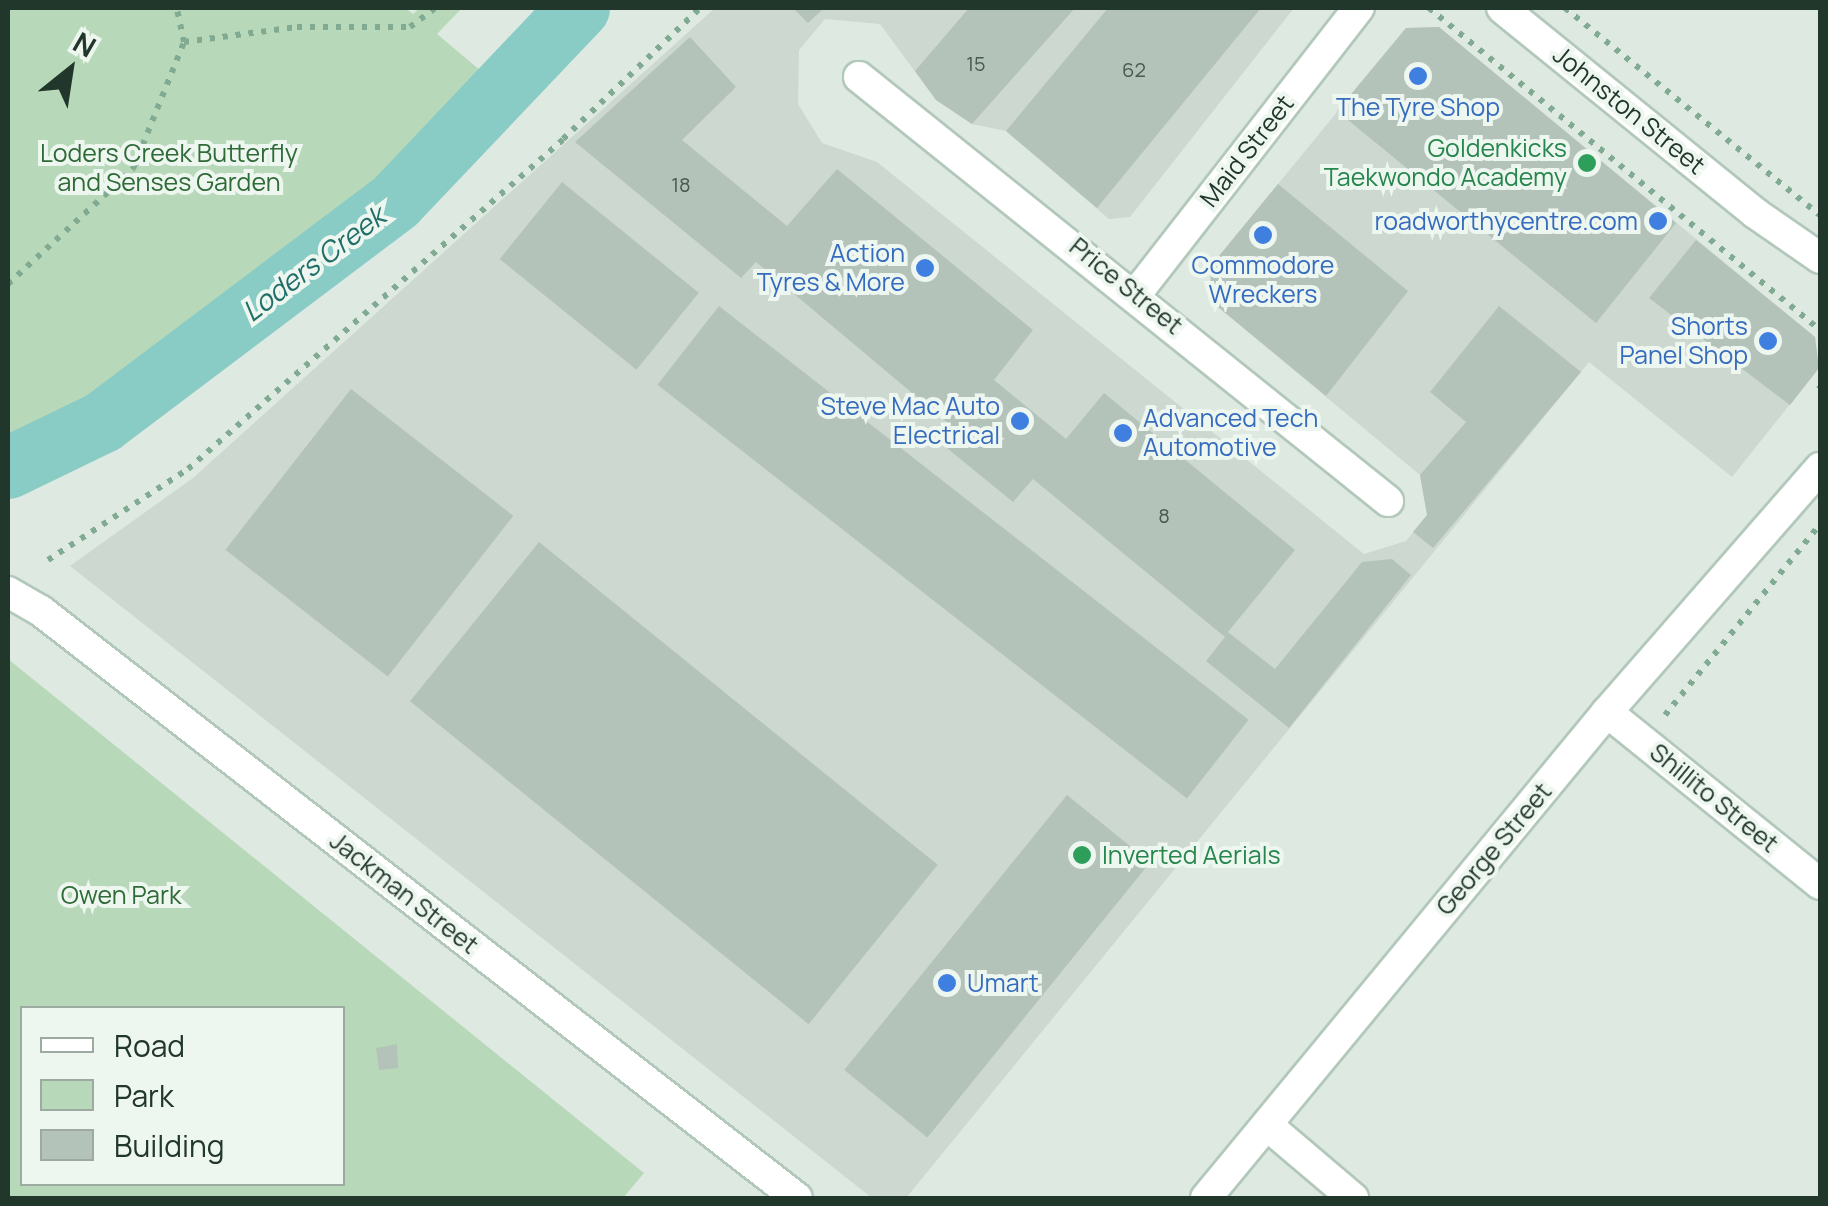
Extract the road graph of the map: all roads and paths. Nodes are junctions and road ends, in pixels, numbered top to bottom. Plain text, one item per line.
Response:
1 (177, 8) edge
2 (435, 8) edge
3 (700, 8) edge
4 (1358, 8) edge
5 (1429, 8) edge
6 (1502, 8) edge
7 (1565, 8) edge
8 (184, 42) junction
9 (859, 77) dead end
10 (1754, 213) junction
11 (1820, 215) edge
12 (1820, 258) edge
13 (1820, 279) edge
14 (8, 284) edge
15 (1136, 294) junction
16 (1820, 330) edge
17 (1820, 442) edge
18 (1820, 468) edge
19 (1388, 501) dead end
20 (1785, 502) junction
21 (1820, 524) edge
22 (48, 560) dead end
23 (8, 592) edge
24 (1607, 712) junction
25 (1678, 726) dead end
26 (1820, 884) edge
27 (1266, 1125) junction
28 (797, 1198) edge
29 (1206, 1198) edge
30 (1353, 1198) edge

1 - 8 path
2 - 8 path
3 - 22 path
4 - 15 street, Maid Street
5 - 16 path
6 - 10 street, Johnston Street
7 - 11 path
8 - 14 path
9 - 15 street, Price Street
10 - 12 street, Johnston Street
10 - 13 street, Johnston Street
15 - 19 street, Price Street
17 - 20 street, George Street
18 - 20 street, George Street
20 - 24 street, George Street
21 - 25 path
23 - 28 street, Jackman Street
24 - 26 street, Shillito Street
24 - 27 street, George Street
27 - 29 street, George Street
27 - 30 street

